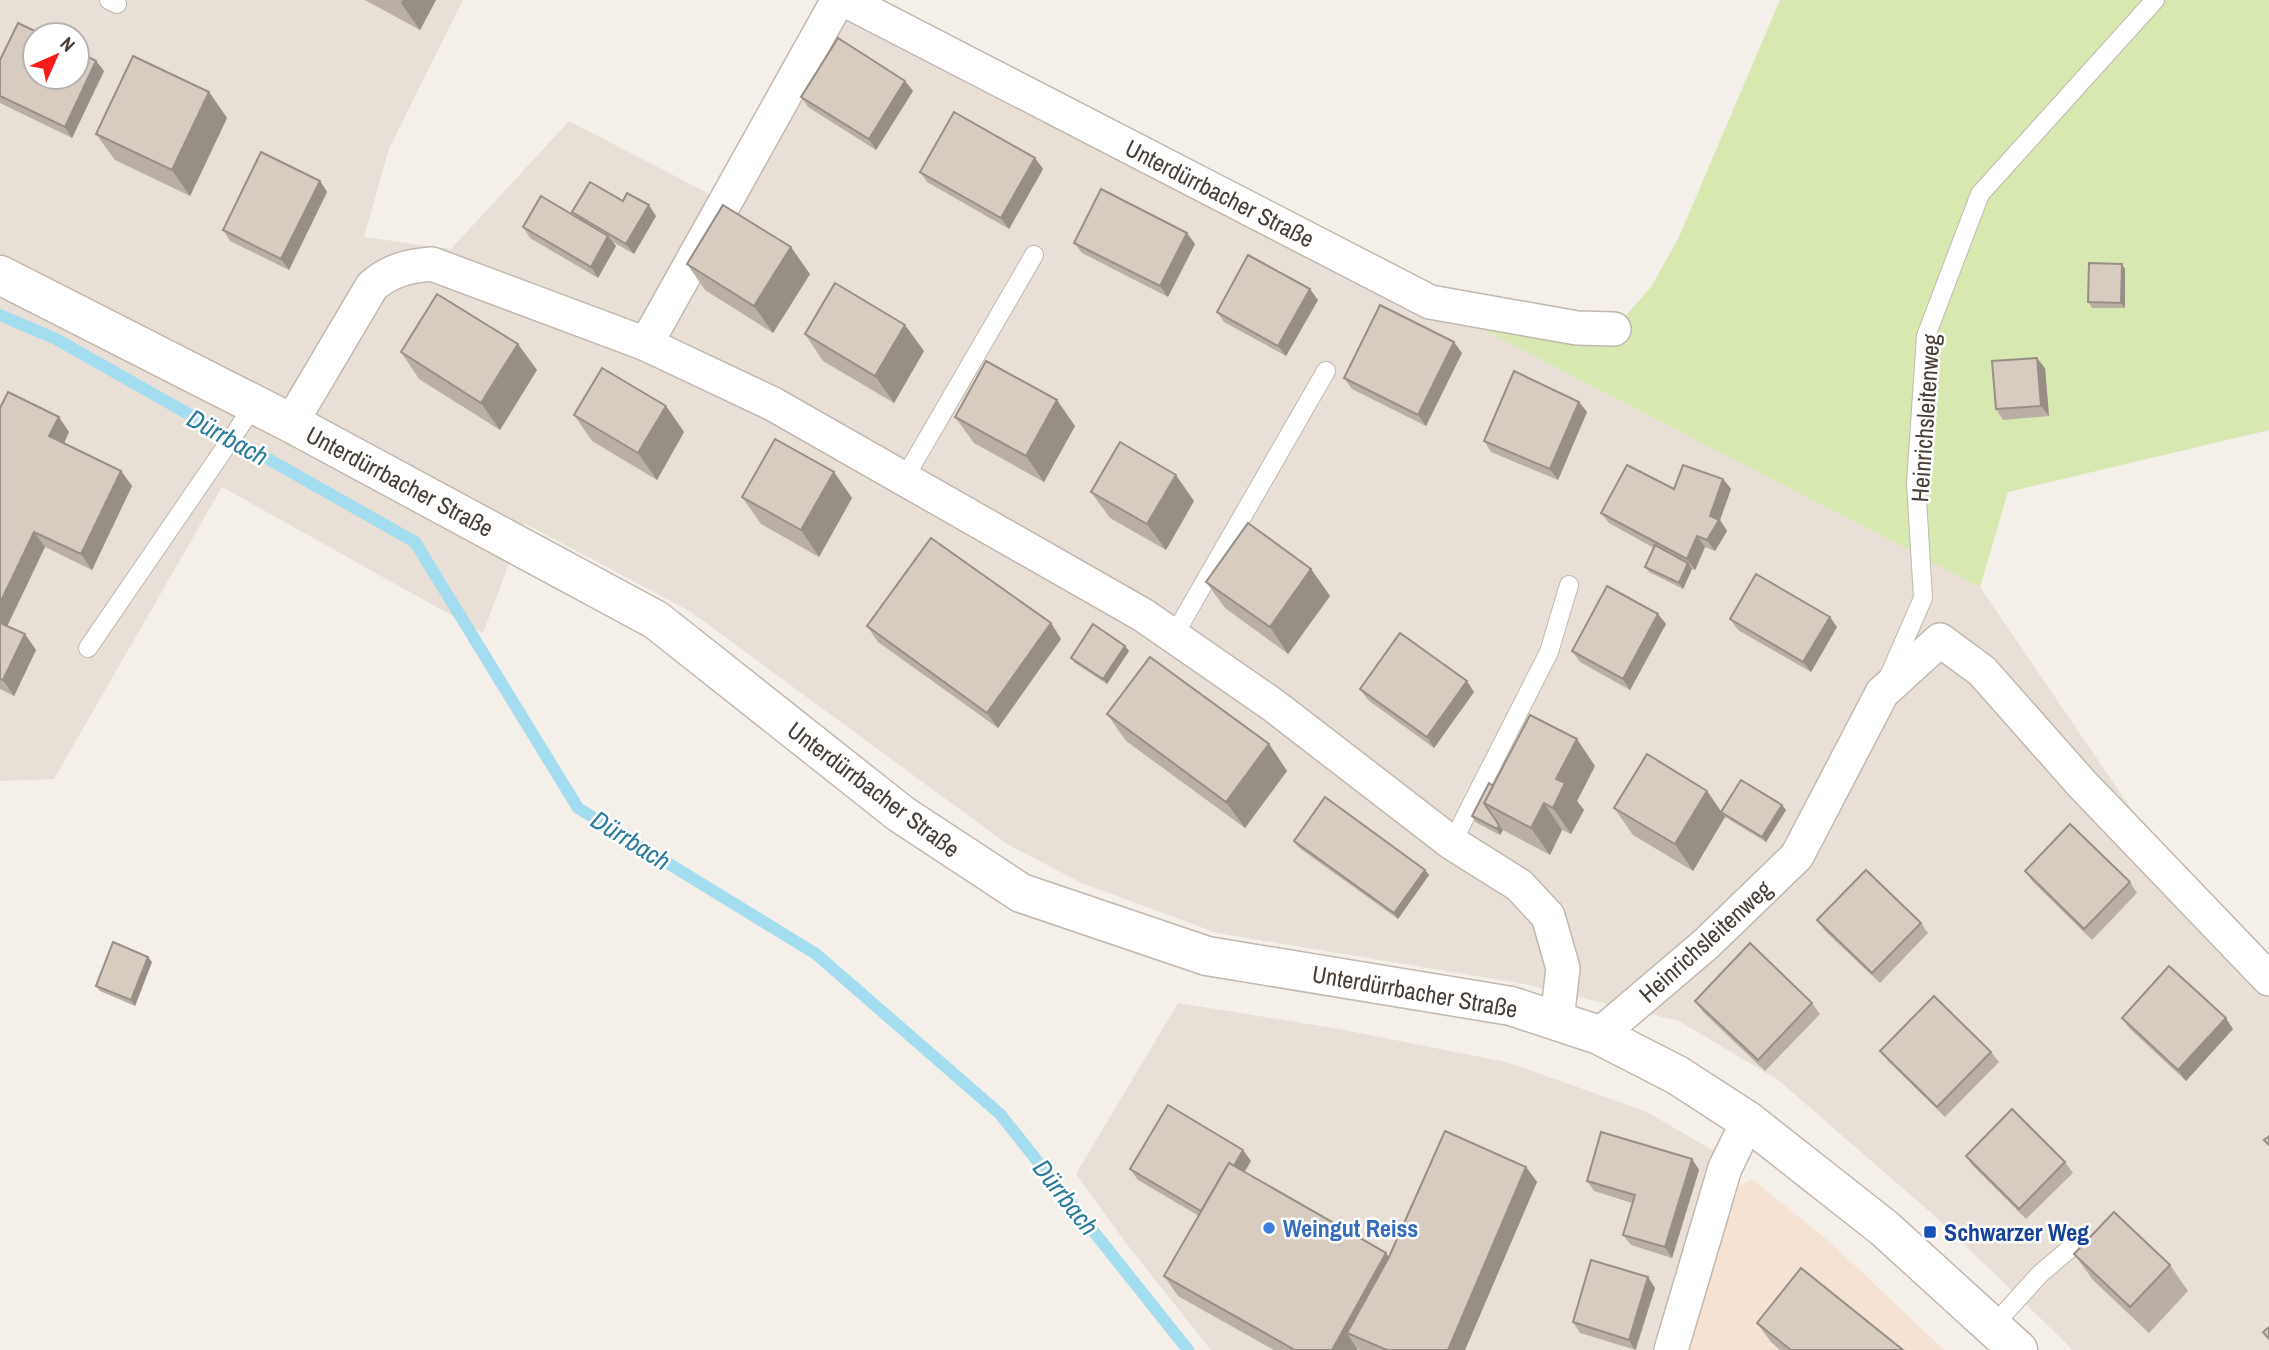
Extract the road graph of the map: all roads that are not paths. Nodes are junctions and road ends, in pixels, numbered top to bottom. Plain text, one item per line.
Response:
1 (838, 0) edge
2 (845, 0) edge
3 (2155, 0) edge
4 (1034, 256) dead end
5 (0, 275) edge
6 (1614, 329) dead end
7 (646, 344) junction
8 (1325, 370) dead end
9 (291, 423) junction
10 (239, 426) junction
11 (904, 479) junction
12 (1569, 585) dead end
13 (1173, 637) junction
14 (88, 648) dead end
15 (1882, 693) junction
16 (1452, 843) junction
17 (2269, 979) edge
18 (1557, 1020) junction
19 (1599, 1035) junction
20 (1748, 1121) junction
21 (2081, 1239) dead end
22 (2006, 1338) edge
23 (1671, 1350) edge

1 - 7 street
2 - 6 street, Unterdürrbacher Straße
3 - 15 lane, Heinrichsleitenweg
4 - 11 lane
5 - 10 street, Unterdürrbacher Straße
7 - 9 street, Unterdürrbacher Straße
7 - 11 street, Unterdürrbacher Straße
8 - 13 lane
9 - 10 street, Unterdürrbacher Straße
9 - 18 street, Unterdürrbacher Straße
10 - 14 lane
11 - 13 street, Unterdürrbacher Straße
12 - 16 lane
13 - 16 street, Unterdürrbacher Straße
15 - 17 street, Heinrichsleitenweg
15 - 19 street, Heinrichsleitenweg
16 - 18 street, Unterdürrbacher Straße
18 - 19 street, Unterdürrbacher Straße
19 - 20 street, Unterdürrbacher Straße
20 - 22 street, Unterdürrbacher Straße
20 - 23 street
21 - 22 lane

